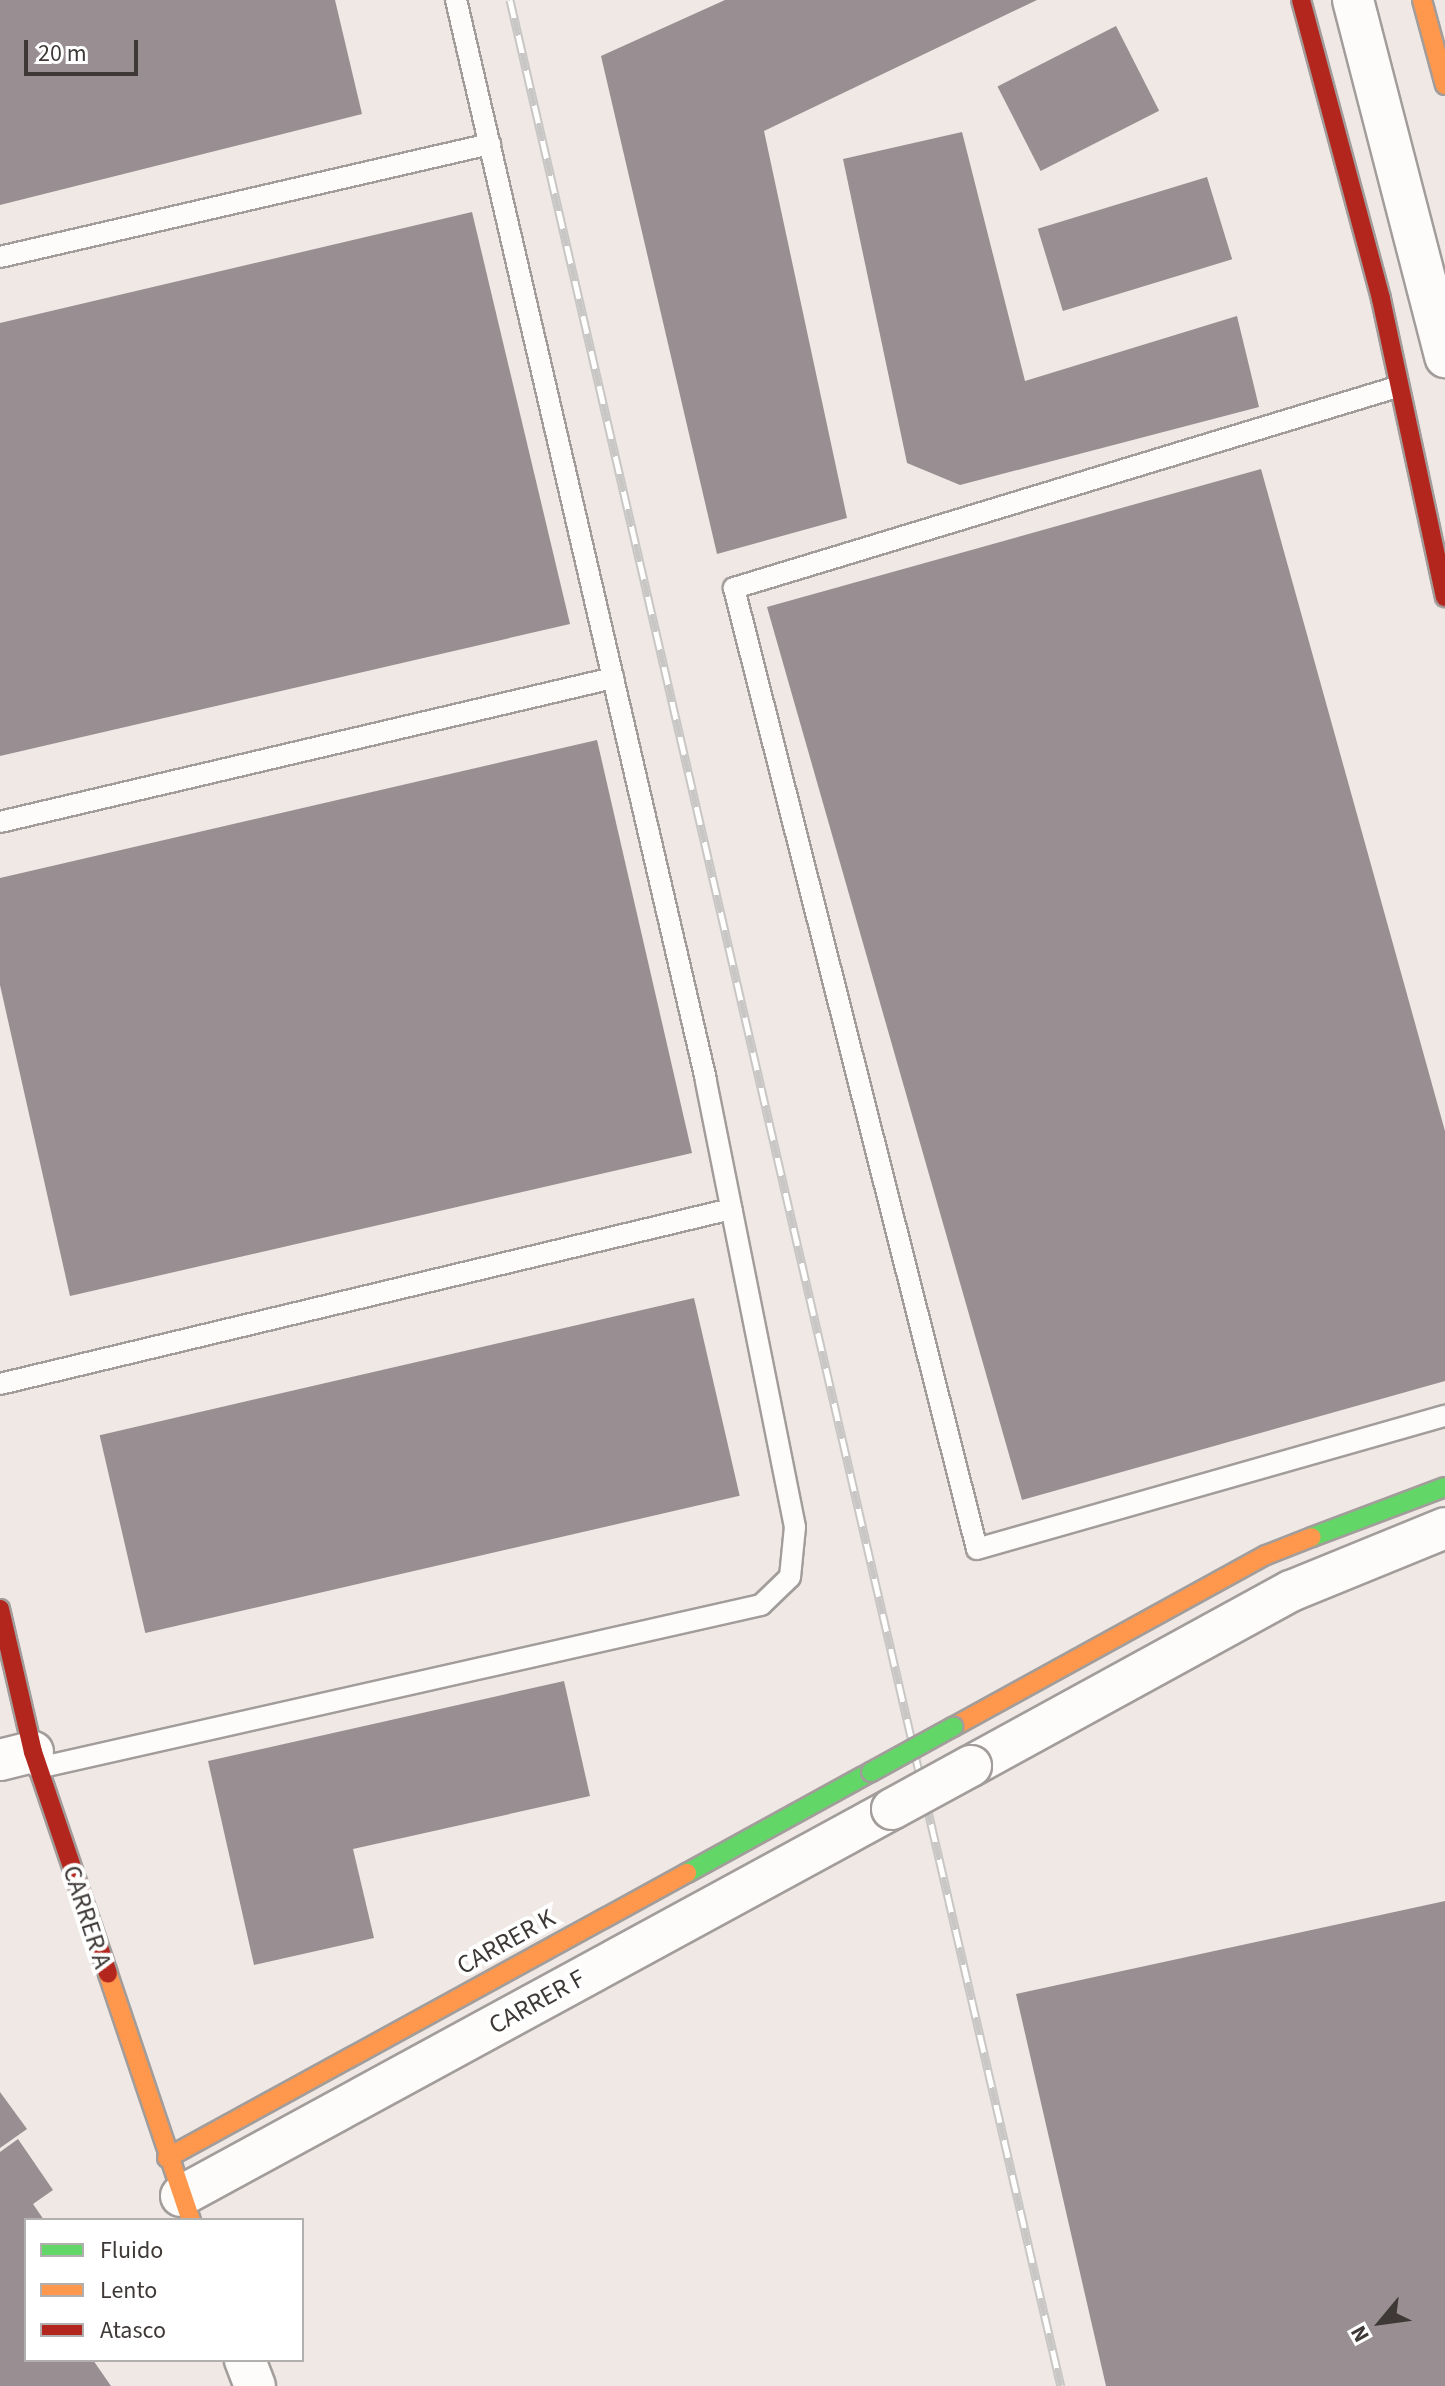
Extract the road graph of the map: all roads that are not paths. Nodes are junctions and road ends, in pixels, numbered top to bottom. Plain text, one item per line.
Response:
1 (456, 0) edge
2 (1301, 0) edge
3 (1353, 0) edge
4 (1422, 0) edge
5 (1445, 85) edge
6 (490, 144) junction
7 (0, 257) edge
8 (1445, 357) edge
9 (1397, 387) junction
10 (1445, 597) edge
11 (613, 678) junction
12 (0, 822) edge
13 (731, 1209) junction
14 (0, 1384) edge
15 (1445, 1416) edge
16 (1445, 1487) edge
17 (1445, 1528) edge
18 (0, 1609) edge
19 (24, 1760) edge
20 (167, 2158) junction
21 (186, 2208) edge
22 (246, 2362) edge
23 (255, 2386) edge

1 - 6 lane
2 - 9 main road
3 - 8 street
4 - 5 main road
6 - 7 lane
6 - 11 lane
9 - 10 main road
9 - 15 lane
11 - 12 lane
11 - 13 lane
13 - 14 lane
13 - 19 lane
16 - 20 main road, CARRER K, bridge
17 - 21 street, CARRER F, bridge
18 - 19 main road, CARRER A
19 - 20 main road, CARRER A
20 - 21 main road, CARRER A
22 - 23 street

